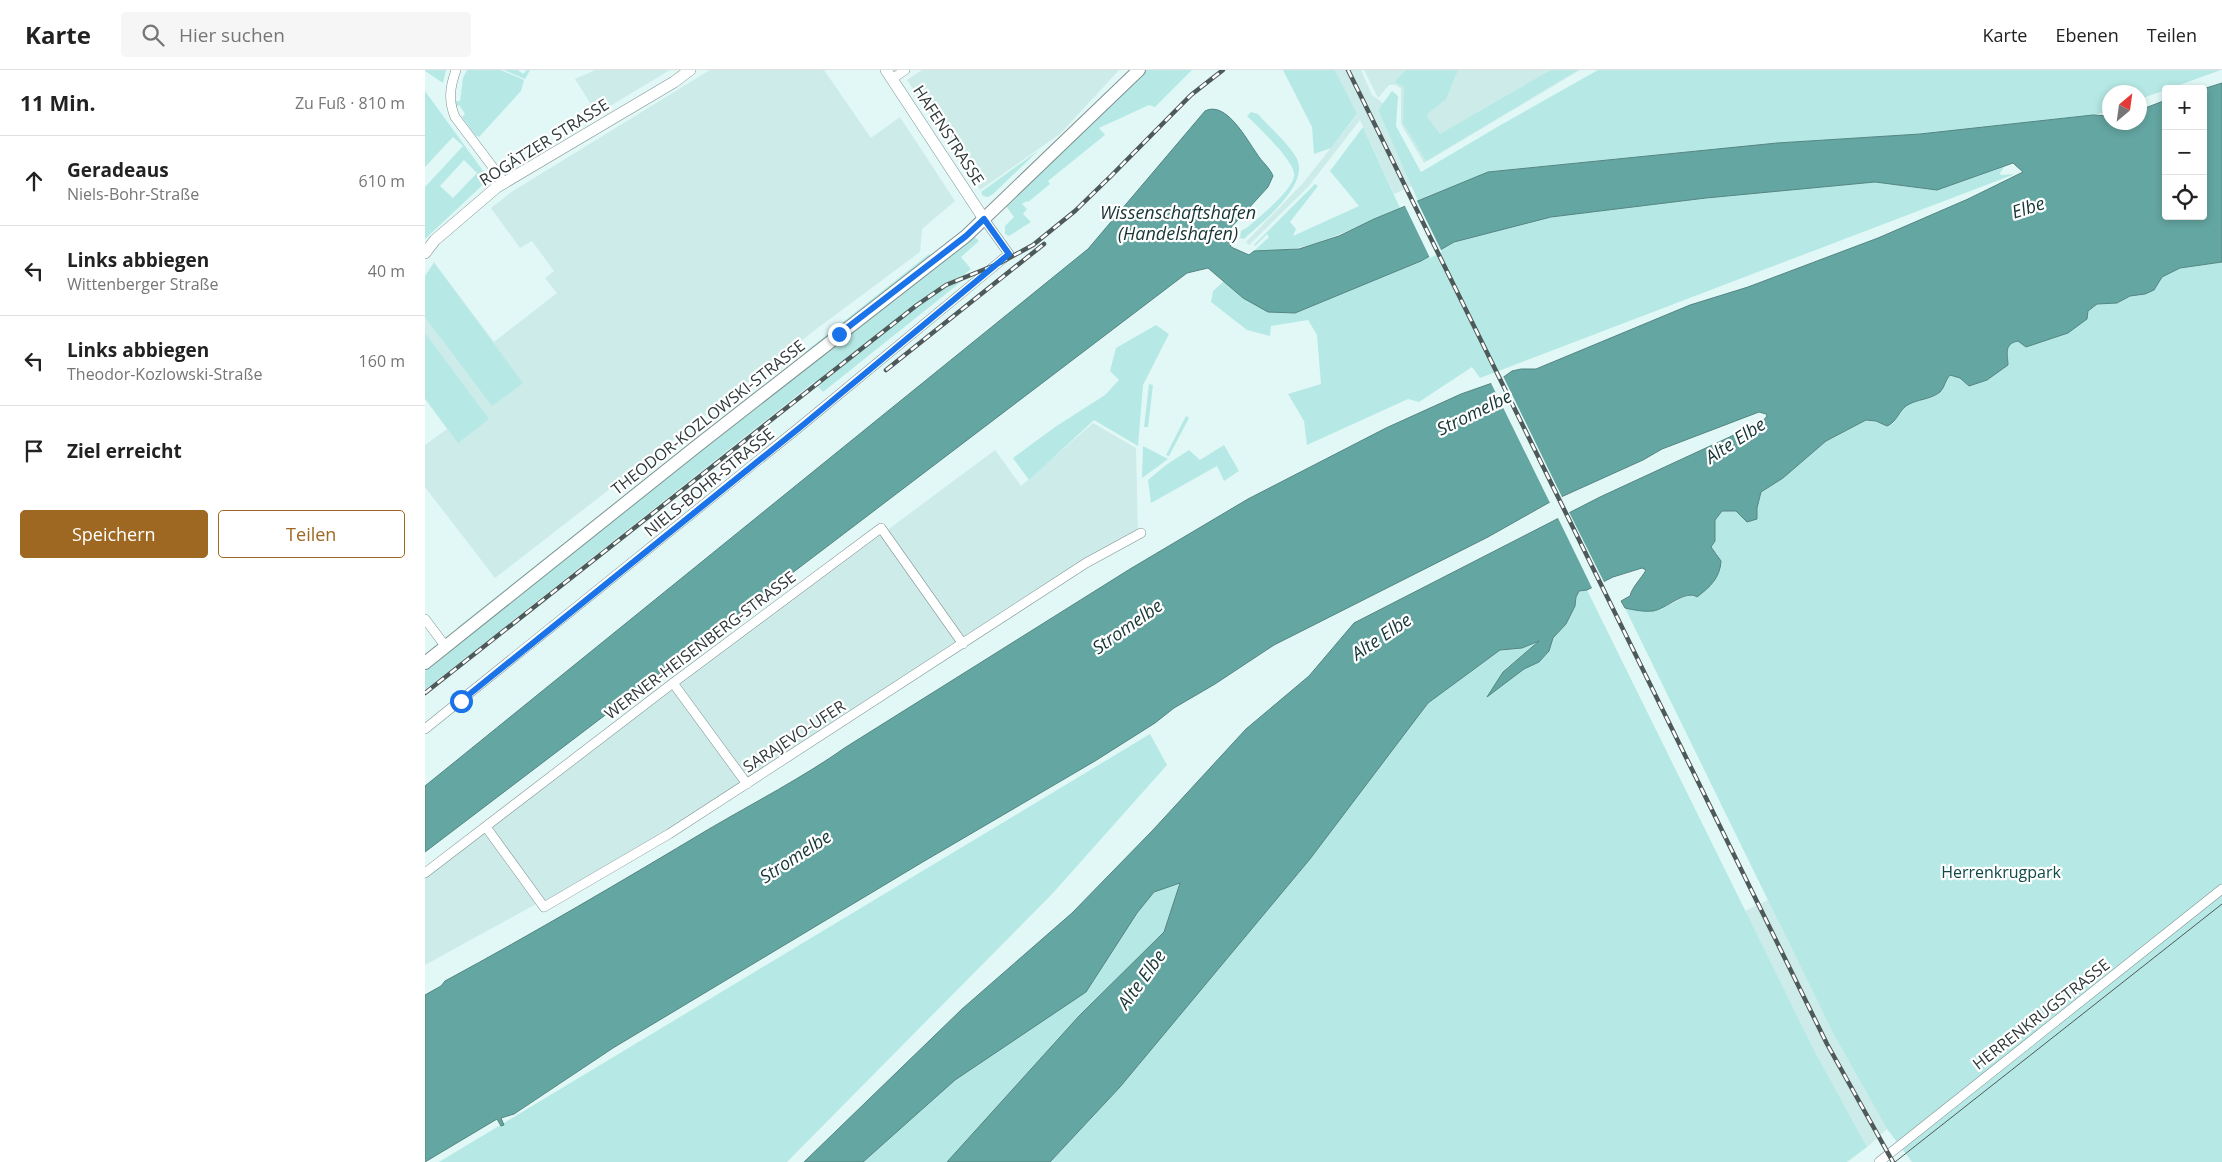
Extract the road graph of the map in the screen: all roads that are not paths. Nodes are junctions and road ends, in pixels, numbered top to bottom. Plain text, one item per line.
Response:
1 (456, 70) edge
2 (690, 70) edge
3 (905, 70) edge
4 (1139, 70) edge
5 (889, 74) edge
6 (504, 182) junction
7 (984, 219) junction
8 (425, 253) edge
9 (1141, 533) dead end
10 (425, 619) edge
11 (963, 644) junction
12 (446, 647) junction
13 (425, 663) edge
14 (673, 683) junction
15 (425, 730) edge
16 (747, 784) junction
17 (486, 827) junction
18 (425, 873) edge
19 (2222, 889) edge
20 (1879, 1162) edge

1 - 6 street
2 - 6 street, ROGÄTZER STRASSE
3 - 5 street
4 - 7 main road, THEODOR-KOZLOWSKI-STRASSE
5 - 7 street, HAFENSTRASSE
6 - 8 street, ROGÄTZER STRASSE
7 - 12 main road, THEODOR-KOZLOWSKI-STRASSE
7 - 15 street, NIELS-BOHR-STRASSE
9 - 11 street, SARAJEVO-UFER
10 - 12 street
11 - 14 street, WERNER-HEISENBERG-STRASSE
11 - 16 street, SARAJEVO-UFER
12 - 13 main road, THEODOR-KOZLOWSKI-STRASSE
14 - 16 street
14 - 17 street, WERNER-HEISENBERG-STRASSE
16 - 17 street, SARAJEVO-UFER
17 - 18 street, WERNER-HEISENBERG-STRASSE
19 - 20 street, HERRENKRUGSTRASSE

